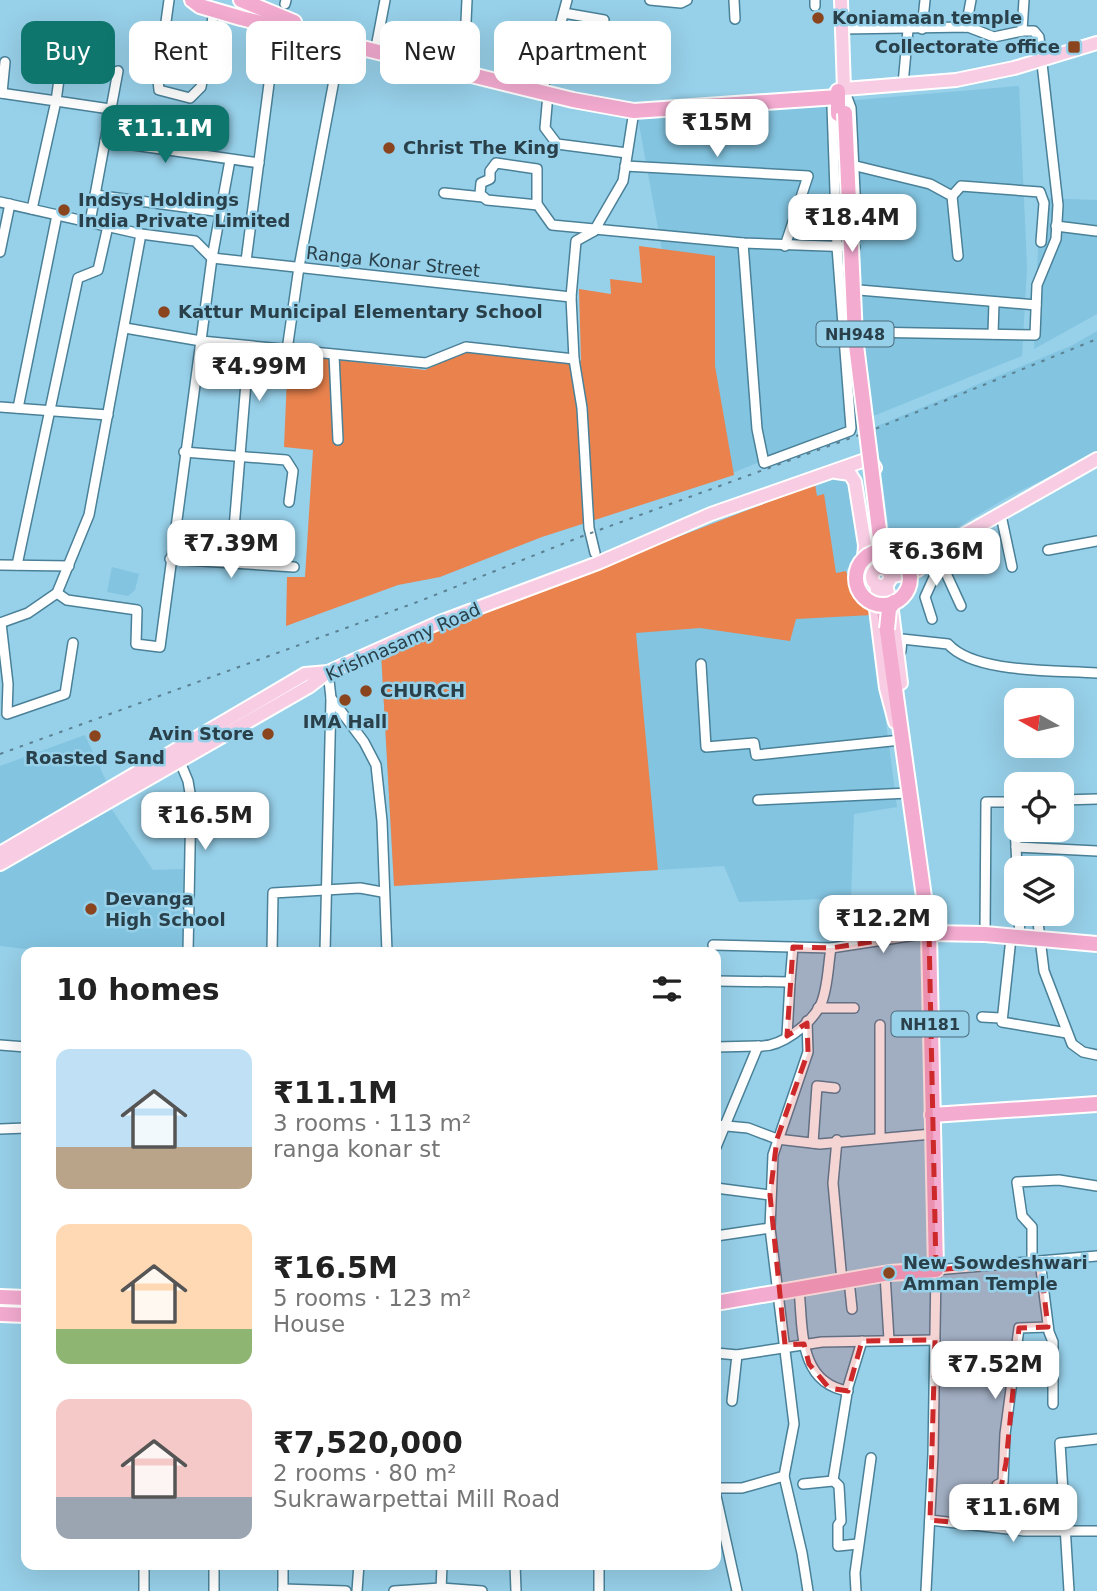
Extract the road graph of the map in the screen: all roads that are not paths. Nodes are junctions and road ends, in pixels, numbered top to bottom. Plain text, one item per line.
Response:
1 (169, 0) edge
2 (192, 0) edge
3 (241, 0) edge
4 (385, 0) edge
5 (467, 0) edge
6 (567, 0) edge
7 (650, 0) edge
8 (687, 0) edge
9 (734, 0) edge
10 (833, 0) edge
11 (841, 0) edge
12 (925, 0) edge
13 (971, 0) edge
14 (1024, 0) edge
15 (215, 11) junction
16 (564, 13) junction
17 (735, 19) dead end
18 (604, 20) dead end
19 (254, 21) edge
20 (288, 21) edge
21 (466, 21) edge
22 (966, 27) junction
23 (842, 29) junction
24 (922, 29) junction
25 (908, 30) junction
26 (1022, 31) junction
27 (366, 40) edge
28 (377, 42) junction
29 (380, 43) edge
30 (1097, 43) edge
31 (366, 49) edge
32 (1043, 61) junction
33 (5, 62) dead end
34 (480, 70) edge
35 (118, 72) dead end
36 (58, 84) edge
37 (272, 84) edge
38 (333, 84) edge
39 (904, 84) junction
40 (546, 90) junction
41 (1, 93) edge
42 (837, 93) junction
43 (56, 100) junction
44 (110, 109) junction
45 (634, 111) junction
46 (104, 141) junction
47 (627, 153) junction
48 (230, 160) junction
49 (259, 163) junction
50 (625, 166) junction
51 (856, 166) junction
52 (444, 193) dead end
53 (95, 195) junction
54 (952, 196) junction
55 (483, 197) junction
56 (5, 203) edge
57 (538, 205) junction
58 (32, 209) junction
59 (222, 212) junction
60 (57, 215) junction
61 (90, 222) junction
62 (108, 226) junction
63 (1056, 226) junction
64 (1096, 231) edge
65 (594, 232) junction
66 (141, 234) junction
67 (1041, 242) dead end
68 (743, 243) junction
69 (785, 246) junction
70 (847, 250) junction
71 (0, 252) edge
72 (958, 256) dead end
73 (212, 258) junction
74 (246, 261) junction
75 (299, 267) junction
76 (859, 290) junction
77 (571, 298) junction
78 (994, 302) junction
79 (1036, 305) junction
80 (125, 328) junction
81 (862, 332) junction
82 (993, 334) junction
83 (201, 341) junction
84 (249, 346) junction
85 (287, 350) junction
86 (334, 355) junction
87 (574, 359) junction
88 (0, 407) edge
89 (18, 408) junction
90 (49, 411) junction
91 (108, 415) junction
92 (851, 420) junction
93 (338, 440) dead end
94 (184, 452) junction
95 (240, 457) junction
96 (1097, 459) edge
97 (832, 472) junction
98 (1035, 493) junction
99 (289, 502) dead end
100 (1002, 520) junction
101 (1097, 541) edge
102 (958, 547) junction
103 (1048, 550) dead end
104 (595, 552) dead end
105 (879, 553) junction
106 (170, 559) junction
107 (935, 560) junction
108 (970, 562) dead end
109 (0, 565) edge
110 (17, 565) junction
111 (231, 565) junction
112 (69, 566) junction
113 (294, 567) dead end
114 (908, 567) junction
115 (1012, 567) dead end
116 (884, 577) junction
117 (57, 593) junction
118 (888, 603) junction
119 (961, 606) dead end
120 (932, 619) dead end
121 (0, 623) edge
122 (73, 643) dead end
123 (894, 657) junction
124 (701, 664) dead end
125 (328, 672) junction
126 (1097, 673) edge
127 (331, 698) junction
128 (901, 738) junction
129 (177, 755) junction
130 (909, 793) junction
131 (1097, 799) edge
132 (758, 800) dead end
133 (1074, 800) edge
134 (1004, 803) edge
135 (1016, 842) edge
136 (1016, 847) junction
137 (1097, 851) edge
138 (0, 853) edge
139 (1016, 856) edge
140 (0, 864) edge
141 (327, 890) junction
142 (382, 892) junction
143 (1018, 926) edge
144 (1038, 926) edge
145 (929, 933) junction
146 (985, 934) junction
147 (1016, 938) junction
148 (1039, 940) junction
149 (1097, 944) edge
150 (713, 945) dead end
151 (188, 947) edge
152 (272, 947) edge
153 (325, 947) edge
154 (387, 947) edge
155 (793, 947) junction
156 (831, 948) junction
157 (721, 981) edge
158 (790, 982) junction
159 (818, 1008) junction
160 (854, 1008) dead end
161 (982, 1017) dead end
162 (1000, 1018) junction
163 (807, 1021) junction
164 (880, 1025) dead end
165 (1068, 1033) junction
166 (788, 1036) junction
167 (0, 1045) edge
168 (758, 1046) junction
169 (21, 1047) edge
170 (721, 1047) edge
171 (1097, 1055) edge
172 (835, 1088) dead end
173 (1097, 1104) edge
174 (932, 1115) junction
175 (721, 1125) edge
176 (21, 1128) edge
177 (0, 1129) edge
178 (932, 1134) junction
179 (880, 1138) junction
180 (777, 1139) junction
181 (837, 1140) junction
182 (813, 1143) junction
183 (1097, 1185) edge
184 (721, 1189) edge
185 (770, 1195) junction
186 (770, 1228) junction
187 (721, 1235) edge
188 (1097, 1256) edge
189 (1036, 1261) junction
190 (936, 1270) junction
191 (885, 1274) junction
192 (845, 1280) junction
193 (799, 1289) junction
194 (779, 1293) junction
195 (0, 1297) edge
196 (21, 1298) edge
197 (721, 1302) edge
198 (852, 1309) dead end
199 (0, 1314) edge
200 (21, 1315) edge
201 (1048, 1327) junction
202 (888, 1340) junction
203 (935, 1340) junction
204 (862, 1341) junction
205 (804, 1344) junction
206 (785, 1345) junction
207 (721, 1353) edge
208 (737, 1354) junction
209 (848, 1391) junction
210 (732, 1401) dead end
211 (1053, 1404) dead end
212 (1097, 1439) edge
213 (871, 1458) dead end
214 (784, 1475) junction
215 (833, 1480) junction
216 (803, 1484) dead end
217 (721, 1489) edge
218 (721, 1519) edge
219 (930, 1520) junction
220 (993, 1526) junction
221 (1097, 1531) edge
222 (1066, 1532) junction
223 (858, 1544) junction
224 (144, 1570) edge
225 (214, 1570) edge
226 (283, 1570) edge
227 (359, 1570) edge
228 (442, 1570) edge
229 (515, 1570) edge
230 (599, 1570) edge
231 (283, 1590) edge
232 (441, 1590) edge
233 (144, 1591) edge
234 (214, 1591) edge
235 (346, 1591) edge
236 (357, 1591) edge
237 (394, 1591) edge
238 (482, 1591) edge
239 (516, 1591) edge
240 (599, 1591) edge
241 (737, 1591) edge
242 (807, 1591) edge
243 (856, 1591) edge
244 (926, 1591) edge
245 (1069, 1591) edge

1 - 15 street
2 - 15 highway
3 - 20 highway
4 - 28 street
5 - 21 street
6 - 16 street
7 - 8 street
9 - 17 street
10 - 42 main road
11 - 23 main road
12 - 24 street
13 - 22 street
14 - 26 street
15 - 19 highway
16 - 18 street
16 - 40 street
22 - 24 street
22 - 26 street
23 - 25 street
23 - 42 main road
24 - 25 street
25 - 39 street
26 - 32 street
27 - 28 highway
28 - 29 highway
30 - 32 main road
31 - 40 highway
32 - 39 main road
32 - 63 street
33 - 41 street
34 - 40 highway
35 - 44 street
36 - 43 street
37 - 49 street
38 - 75 street
39 - 42 main road
40 - 42 highway
40 - 45 highway
40 - 47 street
41 - 43 street
42 - 45 highway
42 - 51 street
42 - 70 street
42 - 105 highway, NH948
43 - 44 street
43 - 58 street
44 - 46 street
45 - 47 street
46 - 48 street
46 - 53 street
47 - 50 street
48 - 49 street
48 - 59 street
49 - 74 street
50 - 65 street
50 - 69 street
51 - 54 street
51 - 70 street
52 - 55 street
53 - 59 street
53 - 61 street
54 - 67 street
54 - 72 street
55 - 57 street
55 - 57 street
56 - 58 street
56 - 71 street
57 - 65 street
58 - 60 street
59 - 73 street
60 - 61 street
60 - 89 street
61 - 62 street
62 - 66 street
62 - 90 street
63 - 64 street
63 - 79 street
65 - 68 street
65 - 77 street
66 - 73 street
66 - 80 street
68 - 69 street
68 - 92 street
69 - 70 street
70 - 76 street
70 - 92 street
73 - 74 street, Ranga Konar Street
73 - 83 street
74 - 75 street, Ranga Konar Street
75 - 77 street, Ranga Konar Street
75 - 85 street
76 - 78 street
76 - 81 street
77 - 87 street
78 - 79 street
78 - 82 street
79 - 82 street
80 - 83 street
80 - 91 street
81 - 82 street
81 - 92 street
83 - 84 street
83 - 94 street
84 - 85 street
84 - 95 street
85 - 86 street
86 - 87 street
86 - 93 street
87 - 104 street
88 - 89 street
89 - 90 street
90 - 91 street
90 - 110 street
91 - 112 street
94 - 95 street
94 - 106 street
95 - 99 street
95 - 111 street
96 - 98 main road
97 - 105 main road
97 - 105 main road, Krishnasamy Road
97 - 125 main road, Krishnasamy Road
98 - 100 main road
98 - 114 main road
98 - 116 main road
100 - 102 main road
100 - 115 street
101 - 103 street
102 - 107 main road
102 - 108 street
105 - 114 highway, bridge
105 - 116 main road
105 - 118 highway, NH948, bridge
106 - 111 street
106 - 117 street
107 - 116 main road
107 - 119 street
107 - 120 street
109 - 110 street
110 - 112 street
111 - 113 street
112 - 117 street
114 - 118 highway, bridge
116 - 123 main road
116 - 128 main road
117 - 121 street
118 - 123 highway, bridge
121 - 122 street
123 - 126 street
123 - 128 highway
124 - 128 street
125 - 127 street
125 - 129 main road, Krishnasamy Road
127 - 141 street
127 - 142 street
128 - 130 highway
129 - 138 main road
129 - 140 main road, Krishnasamy Road
129 - 151 street
130 - 132 street
130 - 145 highway
131 - 133 street
134 - 146 street
135 - 136 street
136 - 137 street
136 - 139 street
141 - 142 street
141 - 152 street
141 - 153 street
142 - 154 street
143 - 147 street
144 - 148 street
145 - 146 highway
145 - 156 street
145 - 174 highway, NH181
146 - 147 highway
147 - 148 highway
147 - 162 street
148 - 149 highway
148 - 165 street
150 - 155 street
155 - 156 street
155 - 158 street
156 - 159 street
157 - 158 street
158 - 166 street
159 - 160 street
159 - 163 street
161 - 162 street
162 - 165 street
163 - 166 street
163 - 180 street
164 - 179 street
165 - 171 street
166 - 168 street
167 - 169 street
168 - 170 street
168 - 175 street
172 - 182 street
173 - 174 highway
174 - 178 highway, NH181
175 - 180 street
176 - 177 street
178 - 179 street
178 - 190 highway, NH181
179 - 181 street
180 - 182 street
180 - 185 street
181 - 182 street
181 - 192 street
183 - 189 street
184 - 185 street
185 - 186 street
186 - 187 street
186 - 194 street
188 - 189 street
189 - 190 street
189 - 201 street
190 - 191 highway
190 - 203 street
191 - 192 highway
191 - 202 street
192 - 193 highway
192 - 198 street
193 - 194 highway
193 - 205 street
194 - 197 highway
194 - 206 street
195 - 196 highway
199 - 200 highway
201 - 211 street
201 - 220 street
202 - 203 street
202 - 204 street
203 - 219 street
204 - 205 street
204 - 209 street
205 - 206 street
205 - 209 street
206 - 208 street
206 - 214 street
207 - 208 street
208 - 210 street
209 - 215 street
212 - 222 street
213 - 223 street
214 - 217 street
214 - 242 street
215 - 216 street
215 - 223 street
218 - 241 street
219 - 220 street
219 - 244 street
220 - 222 street
221 - 222 street
222 - 245 street
223 - 243 street
224 - 233 street
225 - 234 street
226 - 231 street
227 - 236 street
228 - 232 street
229 - 239 street
230 - 240 street
231 - 235 street
232 - 237 street
232 - 238 street

